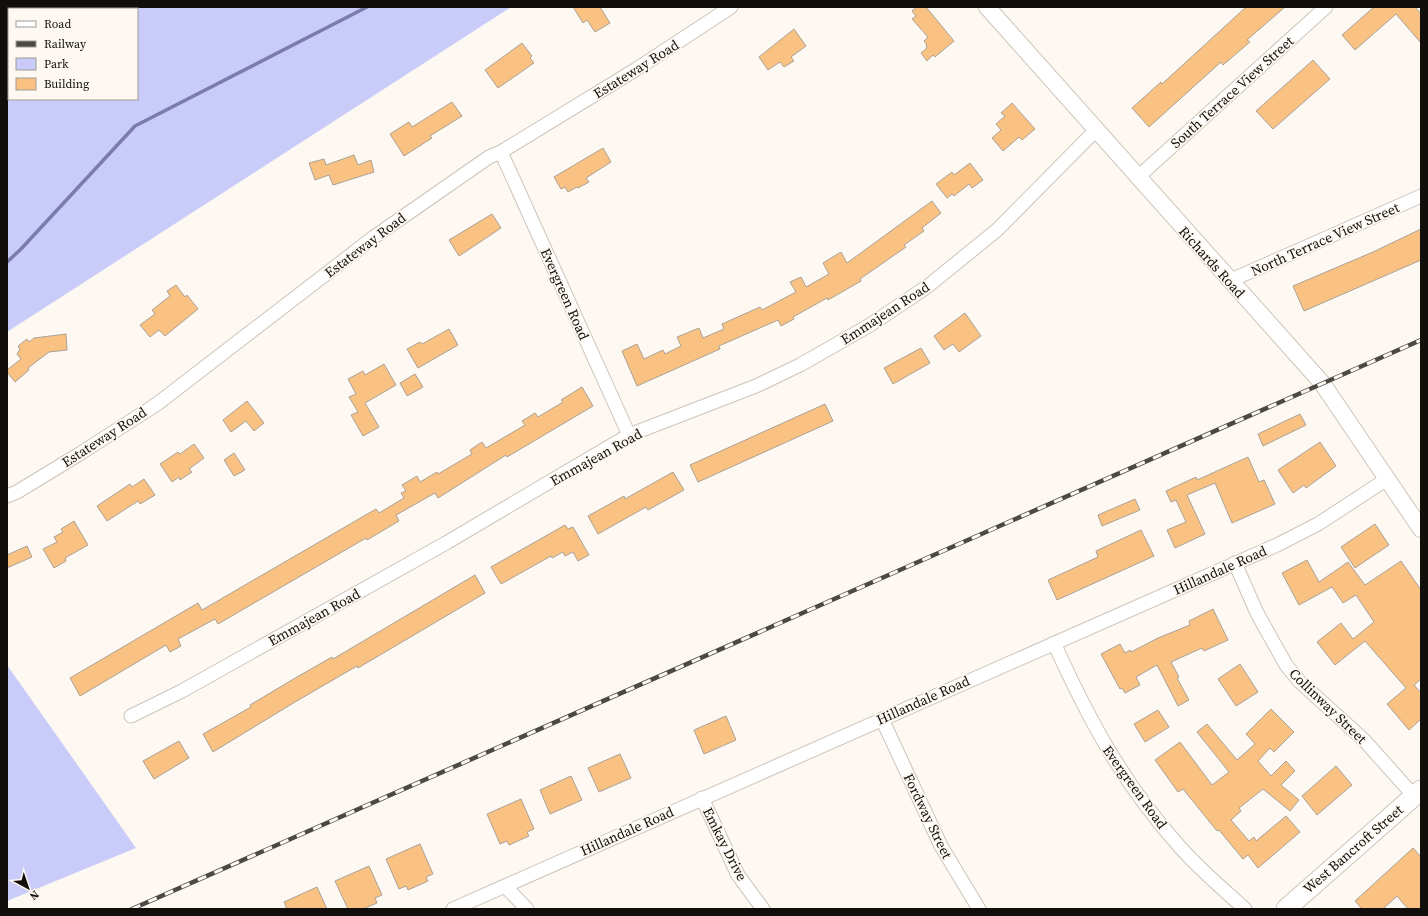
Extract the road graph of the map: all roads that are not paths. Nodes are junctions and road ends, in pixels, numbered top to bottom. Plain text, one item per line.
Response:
1 (731, 7) edge
2 (987, 7) edge
3 (1326, 7) edge
4 (1096, 130) junction
5 (501, 152) junction
6 (1137, 178) junction
7 (1421, 196) edge
8 (1229, 281) junction
9 (629, 435) junction
10 (1387, 480) junction
11 (7, 496) edge
12 (1421, 529) edge
13 (1236, 563) junction
14 (1054, 643) junction
15 (131, 716) dead end
16 (882, 719) junction
17 (1418, 793) edge
18 (702, 798) junction
19 (505, 886) junction
20 (453, 909) edge
21 (527, 909) edge
22 (763, 909) edge
23 (980, 909) edge
24 (1245, 909) edge
25 (1286, 909) edge

1 - 5 street, Estateway Road
2 - 4 street, Richards Road
3 - 6 street, South Terrace View Street
4 - 6 street, Richards Road
4 - 9 street, Emmajean Road
5 - 9 street, Evergreen Road
5 - 11 street, Estateway Road
6 - 8 street, Richards Road
7 - 8 street, North Terrace View Street
8 - 10 street, Richards Road
9 - 15 street, Emmajean Road
10 - 12 street, Richards Road
10 - 13 street, Hillandale Road
13 - 14 street, Hillandale Road
13 - 17 street, Collinway Street
14 - 16 street, Hillandale Road
14 - 24 street, Evergreen Road
16 - 18 street, Hillandale Road
16 - 23 street, Fordway Street
17 - 25 main road, West Bancroft Street
18 - 19 street, Hillandale Road
18 - 22 street, Emkay Drive
19 - 20 street, Hillandale Road
19 - 21 street

